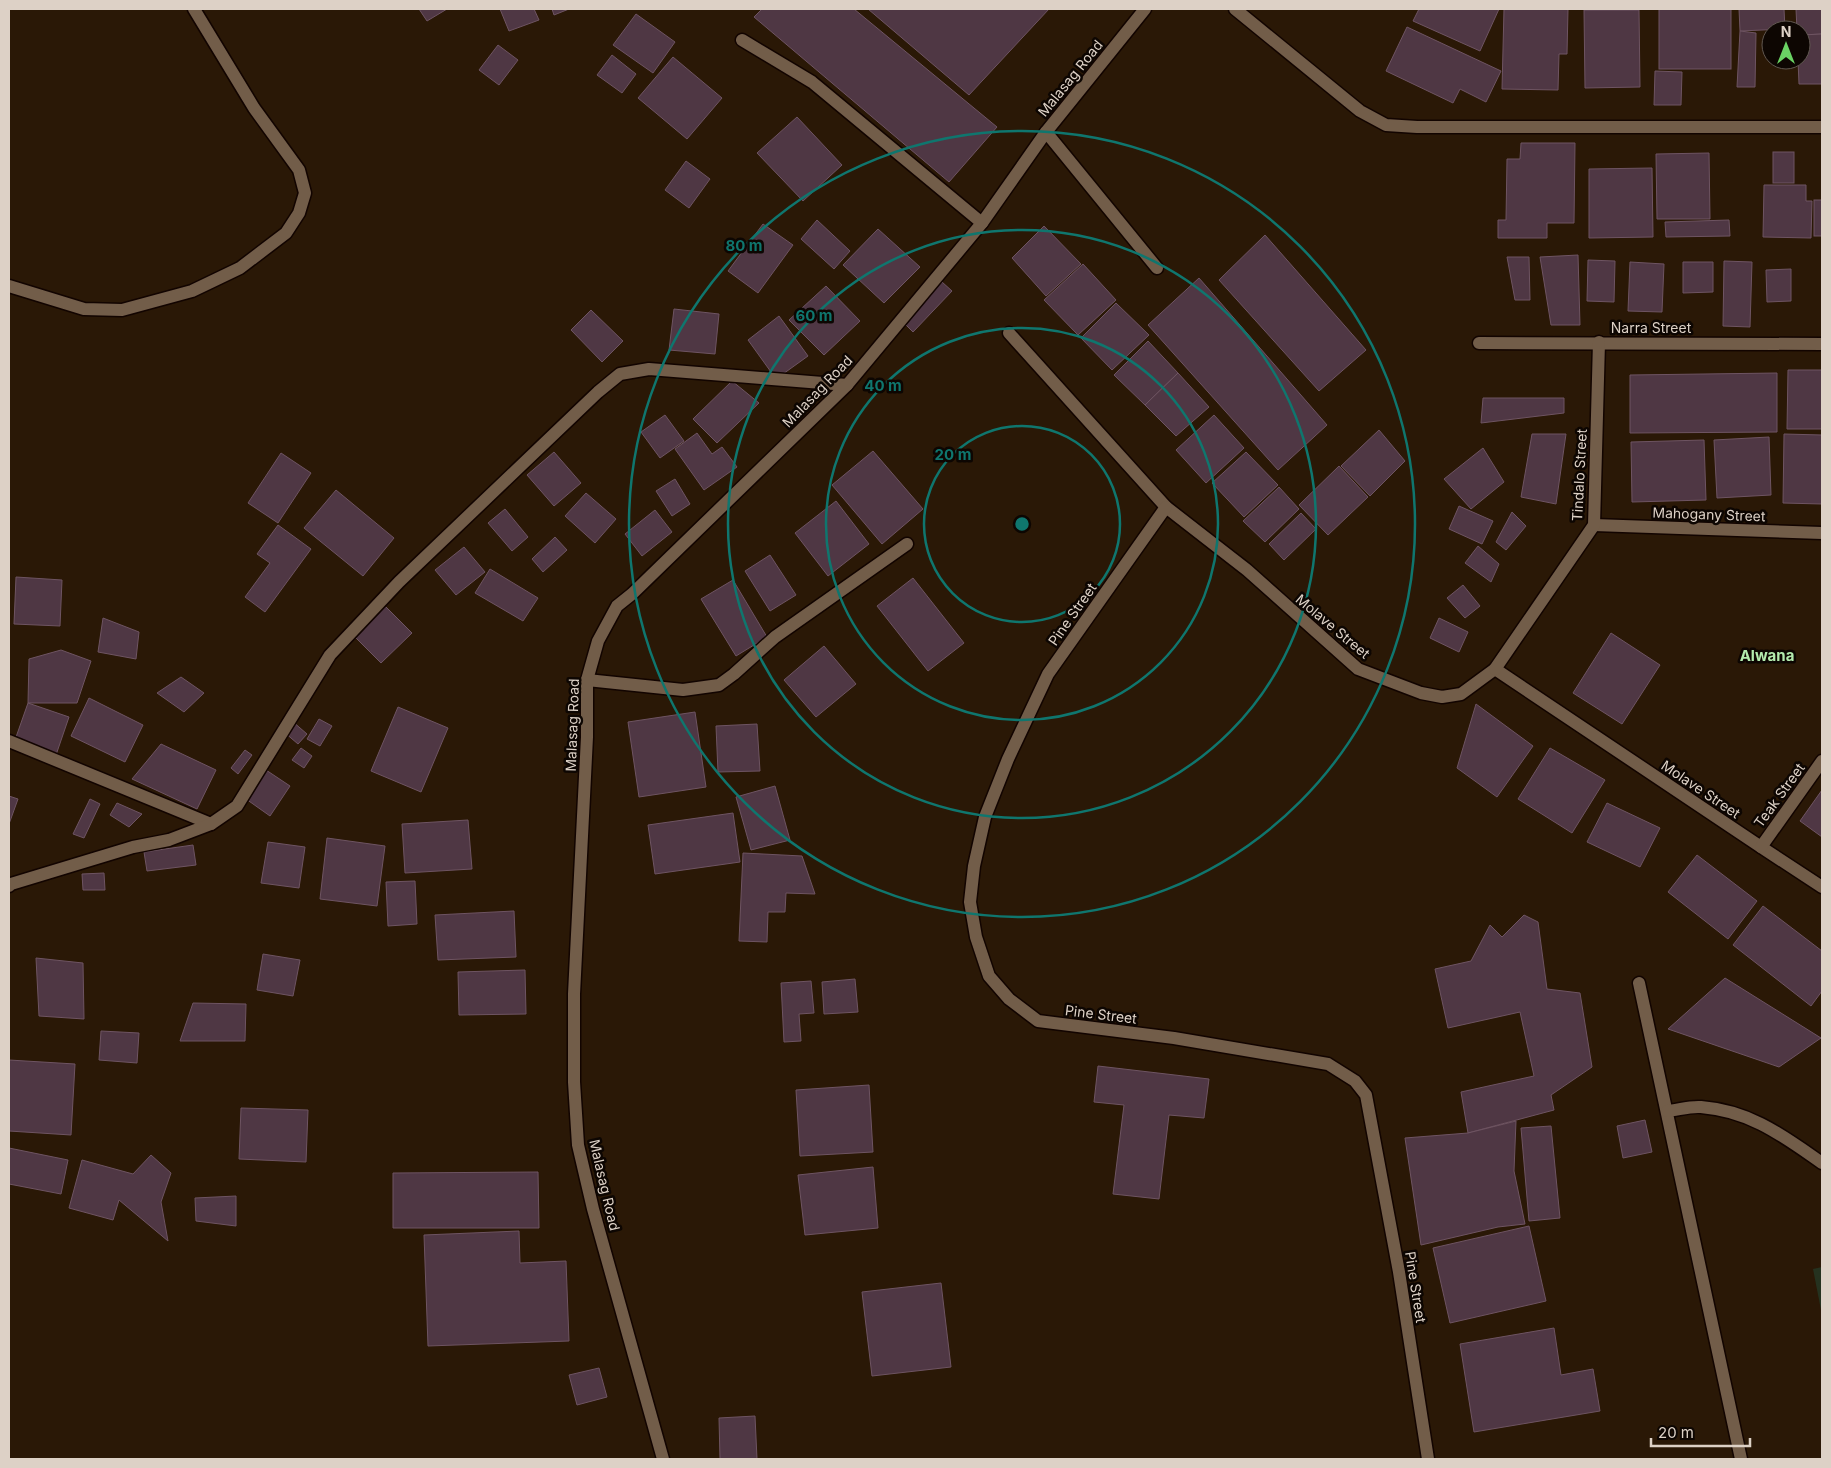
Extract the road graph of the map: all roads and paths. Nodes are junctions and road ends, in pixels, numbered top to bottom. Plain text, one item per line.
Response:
1 (194, 9) edge
2 (1145, 9) edge
3 (1235, 9) edge
4 (742, 40) dead end
5 (1822, 127) edge
6 (1046, 132) junction
7 (982, 223) junction
8 (1157, 268) dead end
9 (9, 286) edge
10 (1009, 333) dead end
11 (1479, 342) dead end
12 (1599, 342) junction
13 (1822, 344) edge
14 (847, 385) junction
15 (1166, 507) junction
16 (1594, 525) junction
17 (1822, 533) edge
18 (906, 544) dead end
19 (1495, 669) junction
20 (587, 680) junction
21 (9, 740) edge
22 (1822, 761) edge
23 (211, 824) junction
24 (1761, 847) junction
25 (9, 886) edge
26 (1822, 887) edge
27 (1639, 983) dead end
28 (1667, 1111) junction
29 (1822, 1163) edge
30 (664, 1459) edge
31 (1428, 1459) edge
32 (1741, 1459) edge

1 - 9 street
2 - 6 street, Malasag Road
3 - 5 street
4 - 7 street
6 - 7 street, Malasag Road
6 - 8 street
7 - 14 street, Malasag Road
10 - 15 street, Molave Street
11 - 12 street, Narra Street
12 - 13 street, Narra Street
12 - 16 street, Tindalo Street
14 - 20 street, Malasag Road
14 - 23 street
15 - 19 street, Molave Street
15 - 31 street, Pine Street
16 - 17 street, Mahogany Street
16 - 19 street, Tindalo Street
18 - 20 street
19 - 24 street, Molave Street
20 - 30 street, Malasag Road
21 - 23 street
22 - 24 street, Teak Street
23 - 25 street
24 - 26 street, Molave Street
27 - 28 street
28 - 29 street
28 - 32 street

